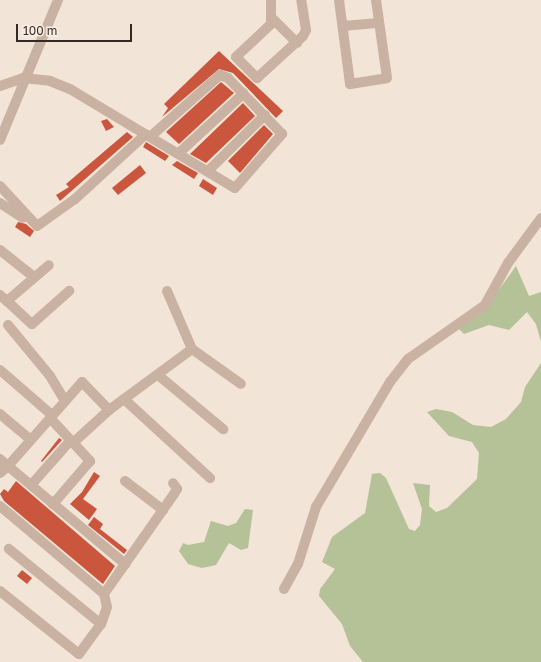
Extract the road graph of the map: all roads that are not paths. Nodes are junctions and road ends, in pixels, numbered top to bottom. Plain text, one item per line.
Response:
1 (58, 0) edge
2 (271, 0) edge
3 (301, 0) edge
4 (339, 0) edge
5 (376, 0) edge
6 (273, 19) junction
7 (379, 22) junction
8 (343, 26) junction
9 (297, 43) junction
10 (23, 78) junction
11 (0, 86) edge
12 (244, 93) junction
13 (265, 115) junction
14 (149, 135) junction
15 (0, 140) edge
16 (179, 153) junction
17 (208, 171) junction
18 (0, 186) edge
19 (0, 203) edge
20 (541, 218) edge
21 (33, 225) junction
22 (0, 250) edge
23 (50, 265) dead end
24 (34, 278) junction
25 (69, 291) dead end
26 (167, 291) dead end
27 (4, 298) edge
28 (8, 325) dead end
29 (192, 349) junction
30 (0, 370) edge
31 (158, 376) junction
32 (241, 384) dead end
33 (124, 399) junction
34 (65, 401) junction
35 (109, 410) junction
36 (0, 414) edge
37 (51, 416) junction
38 (223, 429) dead end
39 (31, 440) junction
40 (72, 442) junction
41 (4, 463) edge
42 (0, 474) edge
43 (210, 478) dead end
44 (126, 481) dead end
45 (173, 483) dead end
46 (32, 484) junction
47 (53, 504) junction
48 (0, 506) edge
49 (163, 510) junction
50 (9, 549) dead end
51 (125, 564) junction
52 (284, 589) dead end
53 (0, 591) edge
54 (104, 594) junction
55 (101, 624) junction

1 - 10 street
2 - 6 street
3 - 9 street
4 - 8 street
5 - 7 street
6 - 9 street
6 - 9 street
7 - 8 street
7 - 8 street
10 - 11 street
10 - 14 street
10 - 15 street
12 - 13 street
12 - 14 street
12 - 16 street
13 - 17 street
13 - 17 street
14 - 16 street
14 - 21 street
16 - 17 street
18 - 21 street
19 - 21 street
20 - 52 street
22 - 24 street
23 - 24 street
24 - 27 street
25 - 27 street
26 - 29 street
28 - 34 street
29 - 31 street
29 - 32 street
30 - 37 street
31 - 33 street
31 - 38 street
33 - 35 street
33 - 43 street
34 - 35 street
34 - 37 street
35 - 40 street
36 - 39 street
37 - 39 street
37 - 40 street
39 - 41 street
40 - 46 street
40 - 47 street
41 - 42 street
41 - 46 street
44 - 49 street
45 - 49 street
46 - 47 street
47 - 51 street
48 - 54 street
49 - 51 street
50 - 55 street
51 - 54 street
53 - 55 street
54 - 55 street

